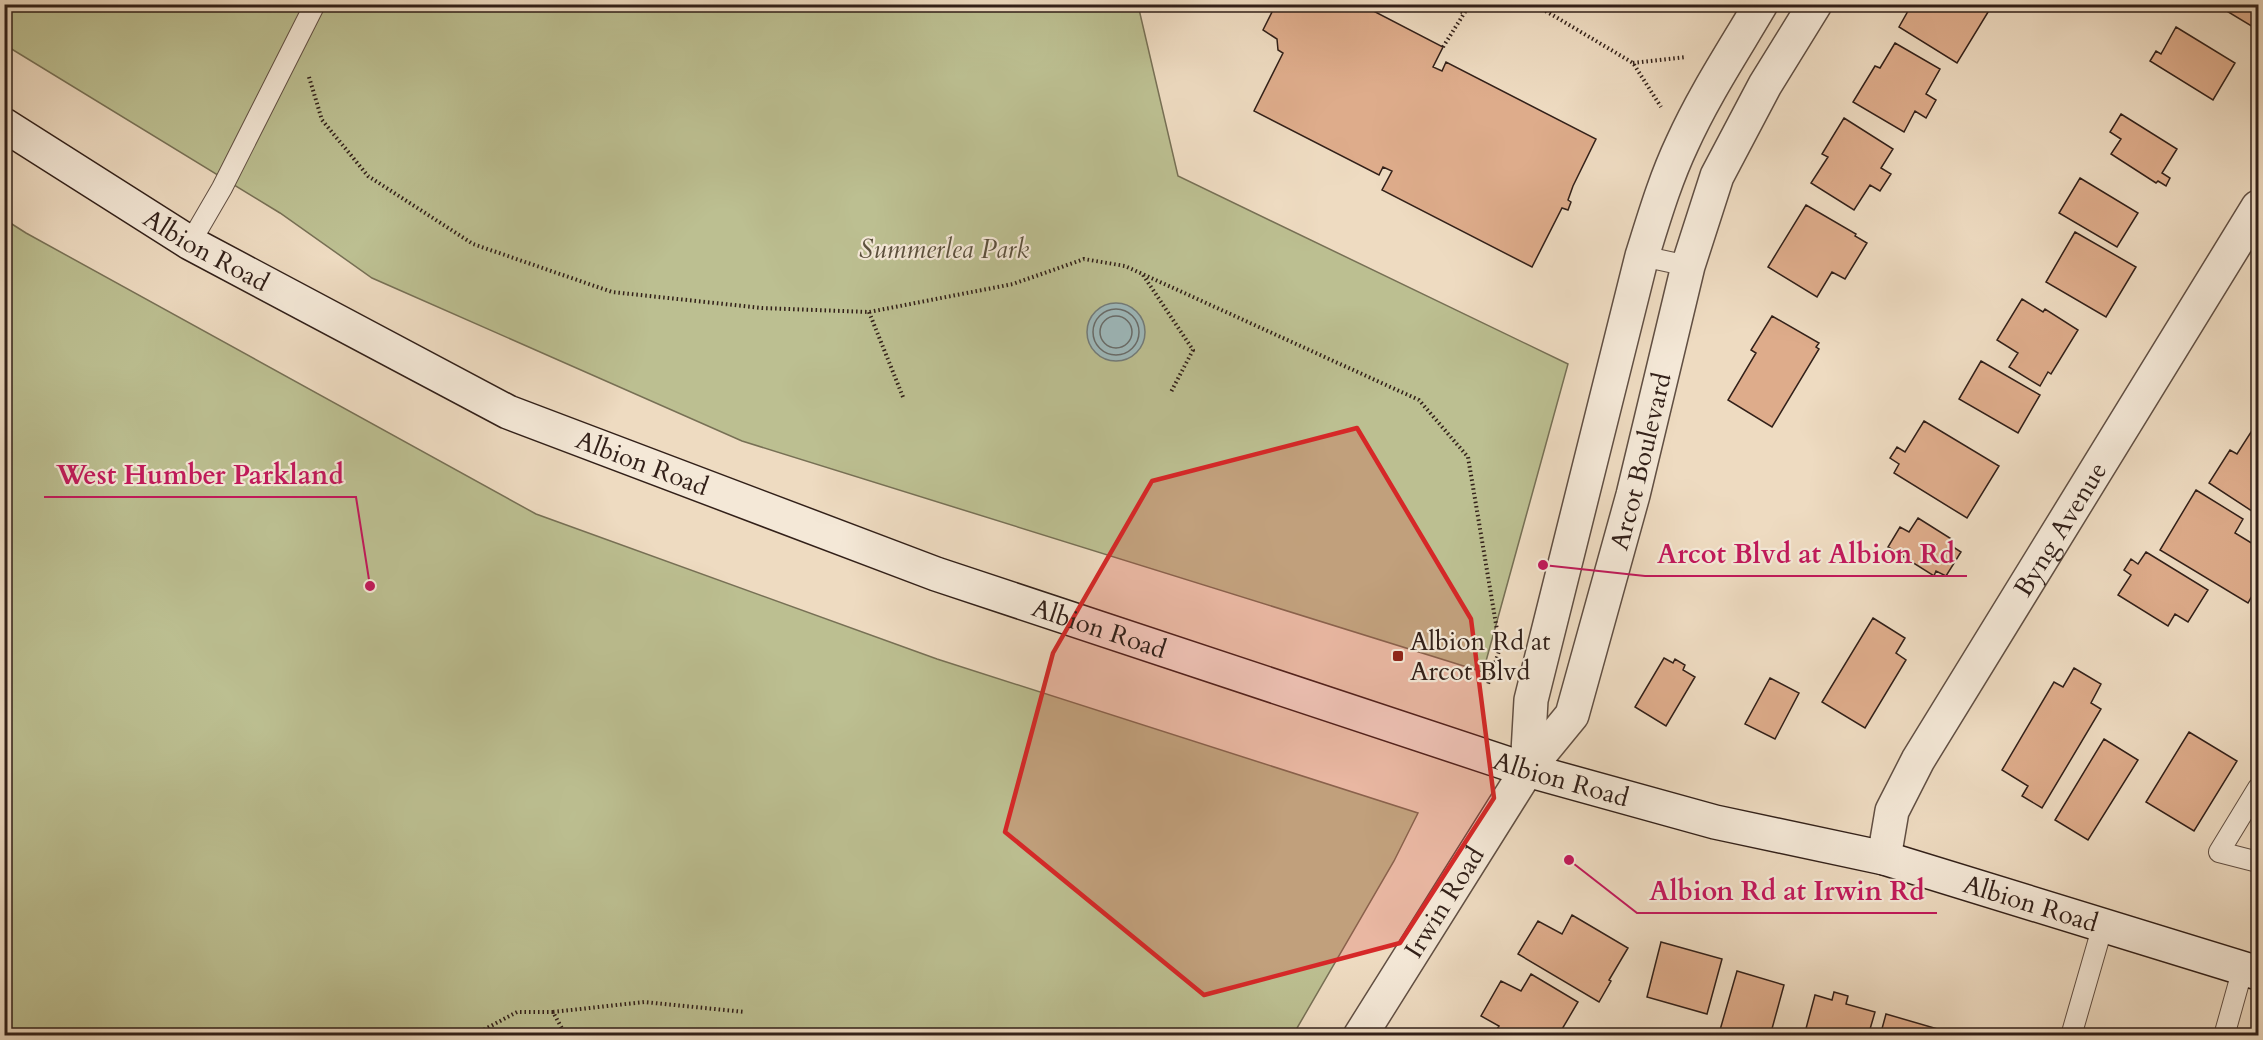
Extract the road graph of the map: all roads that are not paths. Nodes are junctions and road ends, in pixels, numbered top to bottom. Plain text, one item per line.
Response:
1 (315, 4) edge
2 (1761, 4) edge
3 (1815, 4) edge
4 (10, 128) edge
5 (2259, 207) edge
6 (190, 243) junction
7 (1642, 256) junction
8 (1688, 266) junction
9 (1527, 770) junction
10 (2259, 788) edge
11 (1884, 858) junction
12 (2259, 862) edge
13 (2103, 925) junction
14 (2251, 971) edge
15 (1360, 1035) edge
16 (2071, 1035) edge
17 (2224, 1035) edge

1 - 6 lane
2 - 7 street, Arcot Boulevard
3 - 8 street, Arcot Boulevard
4 - 6 street, Albion Road
5 - 11 street, Byng Avenue
6 - 9 street, Albion Road
7 - 8 lane
7 - 9 street, Arcot Boulevard
8 - 9 street, Arcot Boulevard
9 - 11 street, Albion Road
9 - 15 street, Irwin Road
10 - 12 lane
11 - 13 street, Albion Road
13 - 14 street, Albion Road
13 - 16 lane
14 - 17 lane

